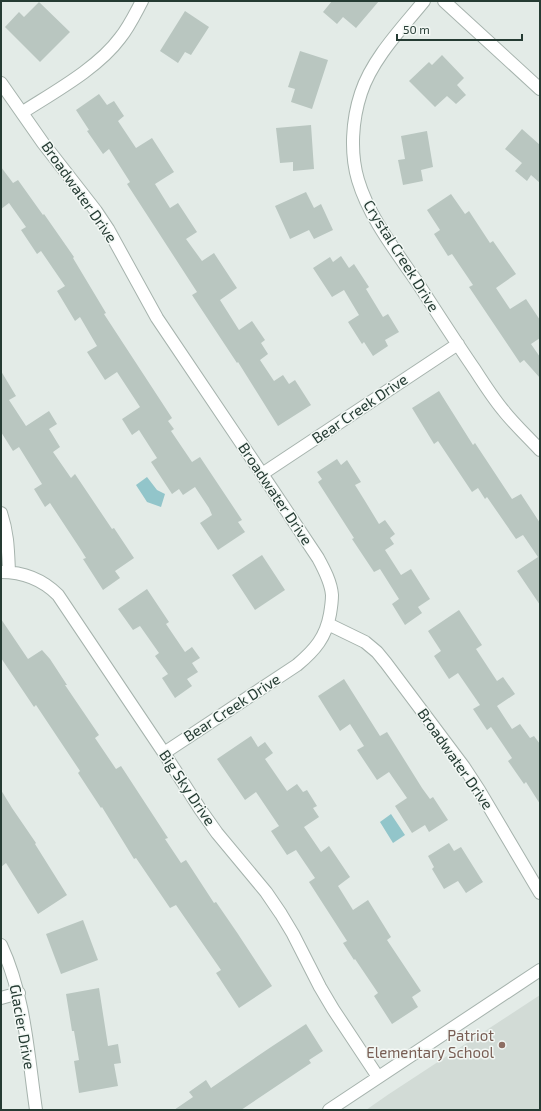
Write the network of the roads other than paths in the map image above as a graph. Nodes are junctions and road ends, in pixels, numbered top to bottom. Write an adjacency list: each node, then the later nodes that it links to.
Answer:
1 (142, 1): 6 (street)
2 (424, 1): 7 (street, Crystal Creek Drive)
3 (444, 1): 5 (street)
4 (1, 82): 6 (street, Broadwater Drive)
5 (540, 89)
6 (23, 112): 9 (street, Broadwater Drive)
7 (458, 344): 8 (street, Crystal Creek Drive); 9 (street, Bear Creek Drive)
8 (540, 450)
9 (262, 474): 12 (street, Broadwater Drive)
10 (1, 513): 11 (street, Big Sky Drive)
11 (5, 572): 13 (street, Big Sky Drive)
12 (328, 624): 13 (street, Bear Creek Drive); 14 (street, Broadwater Drive)
13 (164, 753): 19 (street, Big Sky Drive)
14 (540, 893)
15 (1, 945): 17 (street, Glacier Drive)
16 (540, 970): 19 (street)
17 (19, 993): 18 (street); 20 (street, Glacier Drive)
18 (1, 998)
19 (378, 1077): 21 (street)
20 (36, 1110)
21 (329, 1110)

